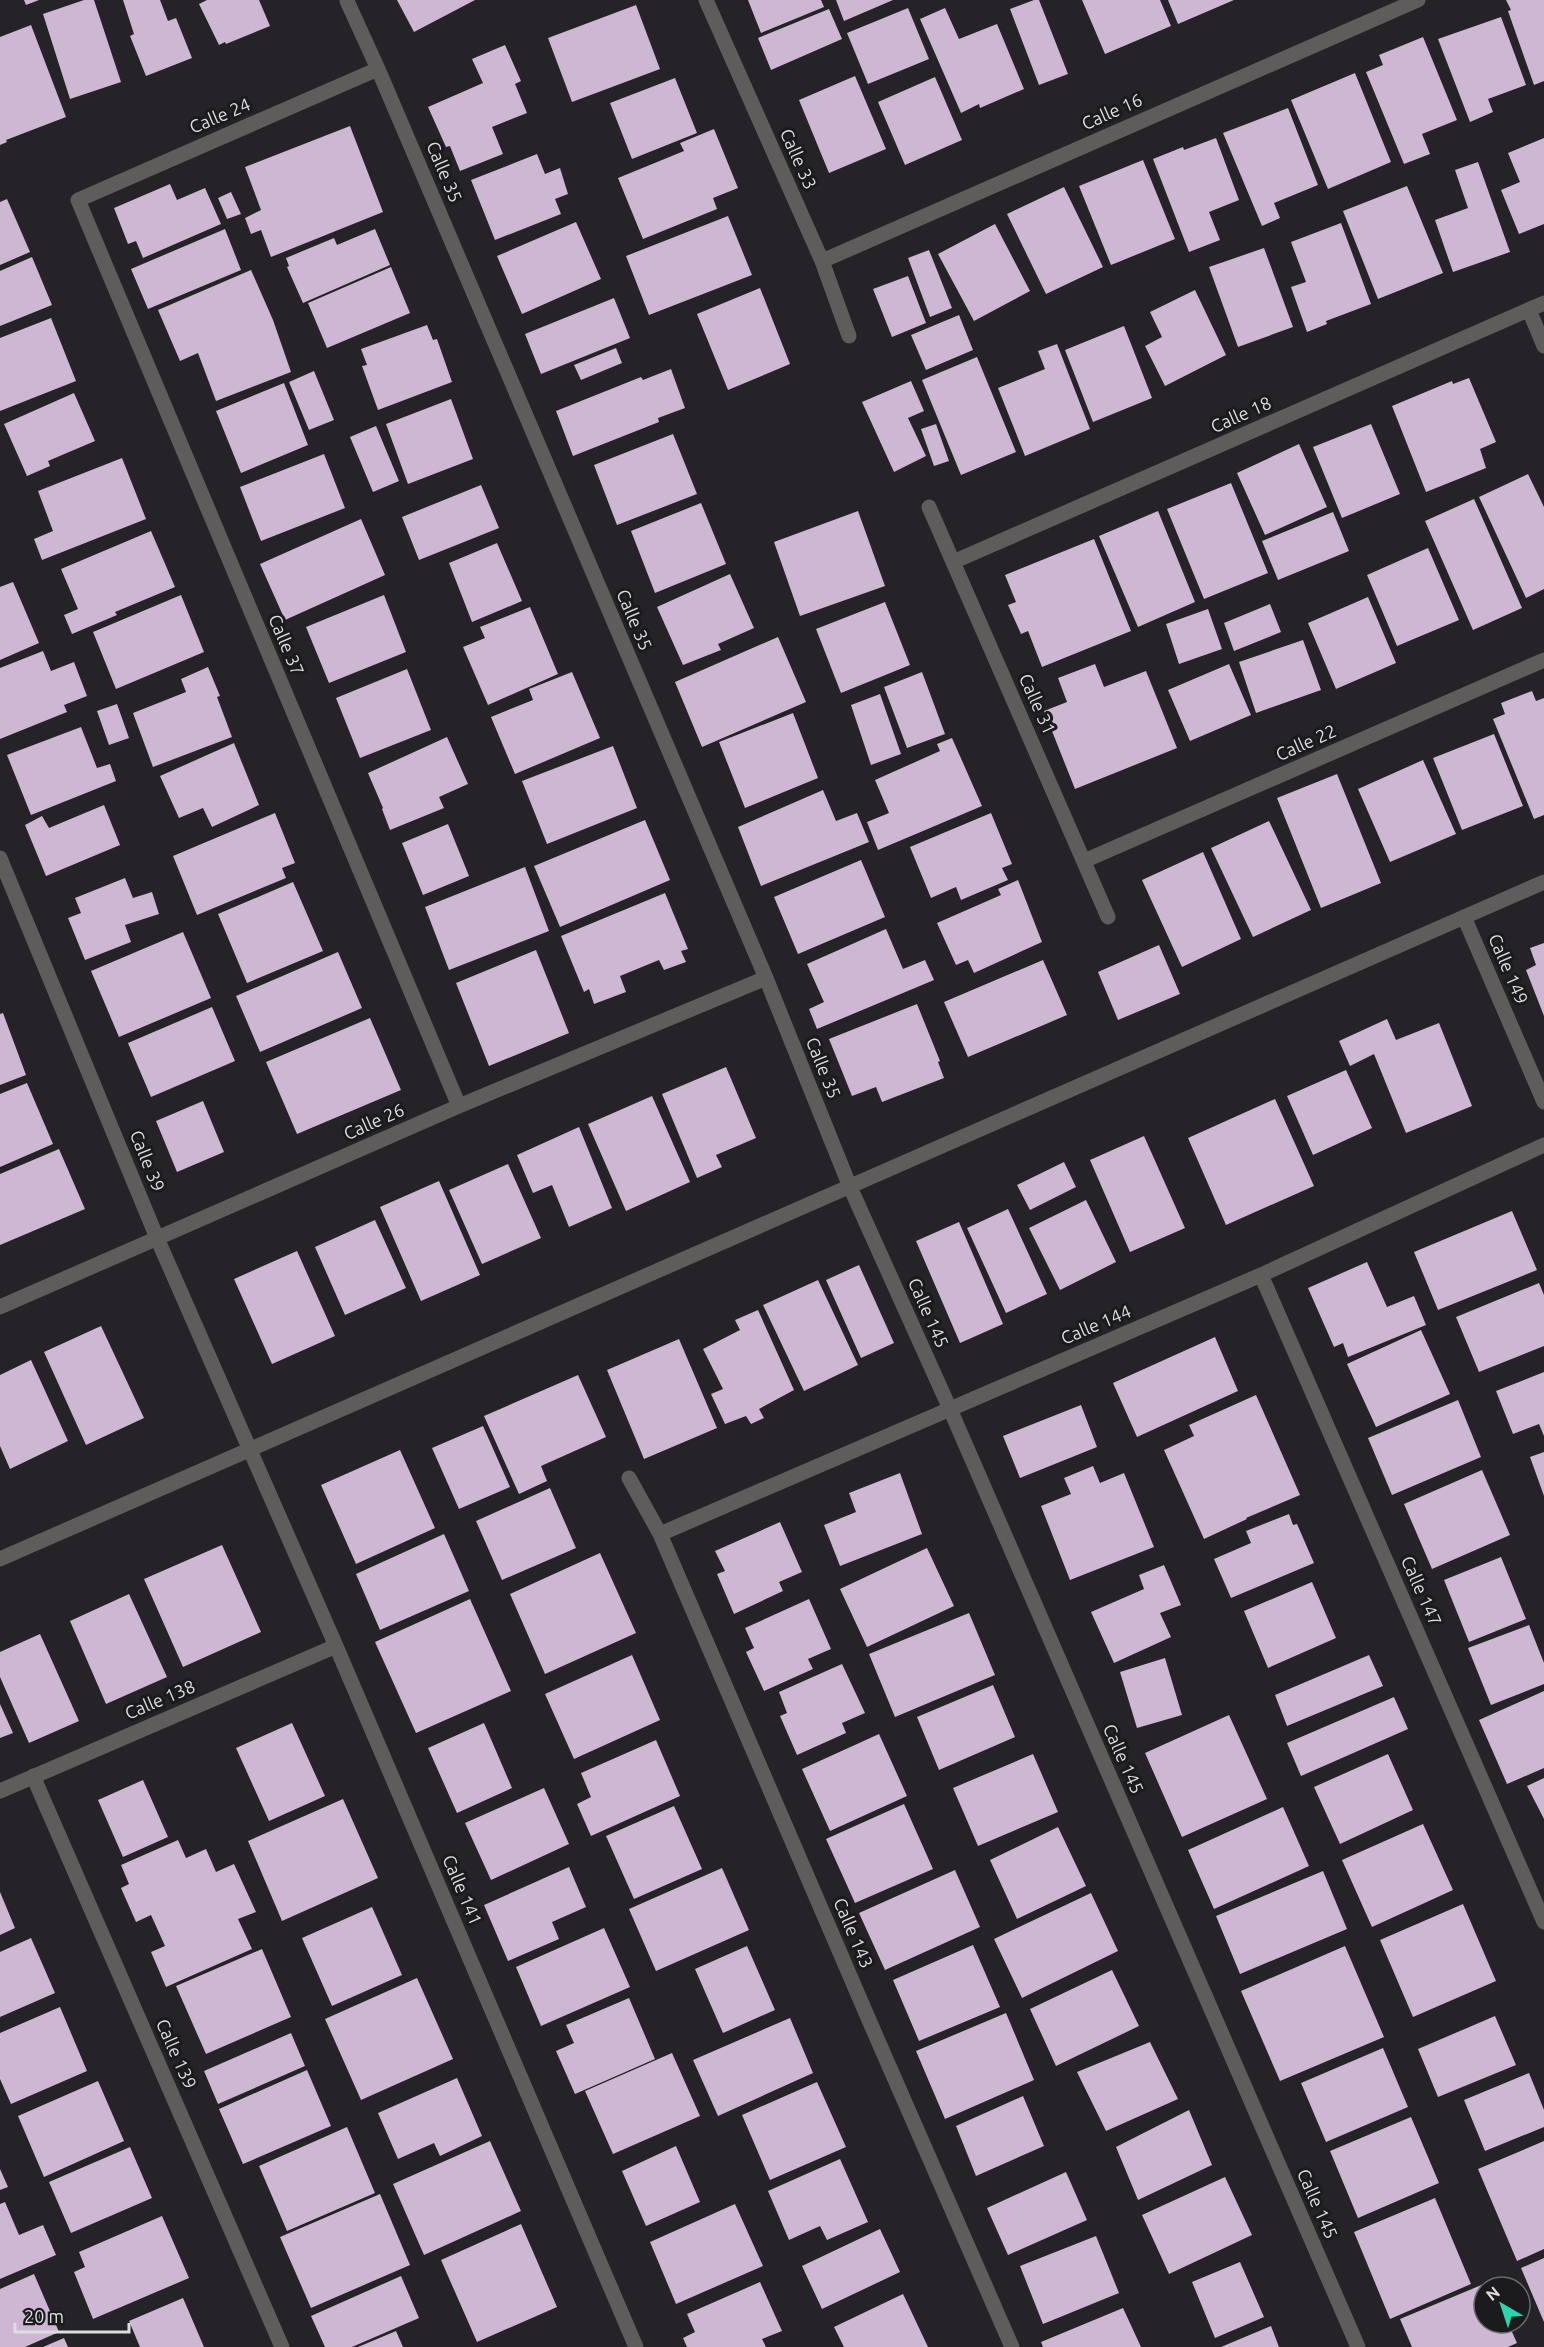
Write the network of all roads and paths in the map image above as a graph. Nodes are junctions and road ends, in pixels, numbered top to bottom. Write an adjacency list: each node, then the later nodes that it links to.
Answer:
1 (706, 0): 6 (street, Calle 33)
2 (1418, 0): 6 (street, Calle 16)
3 (347, 1): 4 (street, Calle 35)
4 (378, 69): 5 (street, Calle 24); 19 (street, Calle 35)
5 (78, 200): 21 (street, Calle 37)
6 (822, 261): 9 (street, Calle 33)
7 (1544, 303): 8 (street, Calle 18)
8 (1529, 310): 10 (street); 12 (street, Calle 18)
9 (849, 336)
10 (1544, 346)
11 (929, 507): 12 (street, Calle 31)
12 (953, 562): 15 (street, Calle 31)
13 (1544, 660): 15 (street, Calle 22)
14 (0, 858): 24 (street, Calle 39)
15 (1084, 861): 17 (street, Calle 31)
16 (1544, 882): 18 (street)
17 (1108, 917)
18 (1464, 917): 20 (street, Calle 149); 23 (street)
19 (766, 978): 21 (street, Calle 26); 23 (street, Calle 35)
20 (1544, 1102)
21 (459, 1106): 24 (street, Calle 26)
22 (1544, 1145): 25 (street, Calle 144)
23 (850, 1187): 27 (street, Calle 145); 28 (street)
24 (158, 1238): 26 (street, Calle 26); 28 (street, Calle 39)
25 (1261, 1275): 27 (street, Calle 144); 35 (street, Calle 147)
26 (0, 1307)
27 (950, 1409): 30 (street, Calle 144); 39 (street, Calle 145)
28 (251, 1450): 31 (street); 32 (street, Calle 141)
29 (629, 1478): 30 (street, Calle 143)
30 (660, 1534): 38 (street, Calle 143)
31 (0, 1559)
32 (336, 1646): 33 (street, Calle 138); 37 (street, Calle 141)
33 (33, 1776): 34 (street, Calle 138); 36 (street, Calle 139)
34 (0, 1791)
35 (1544, 1922)
36 (282, 2347)
37 (636, 2347)
38 (1012, 2347)
39 (1358, 2347)

